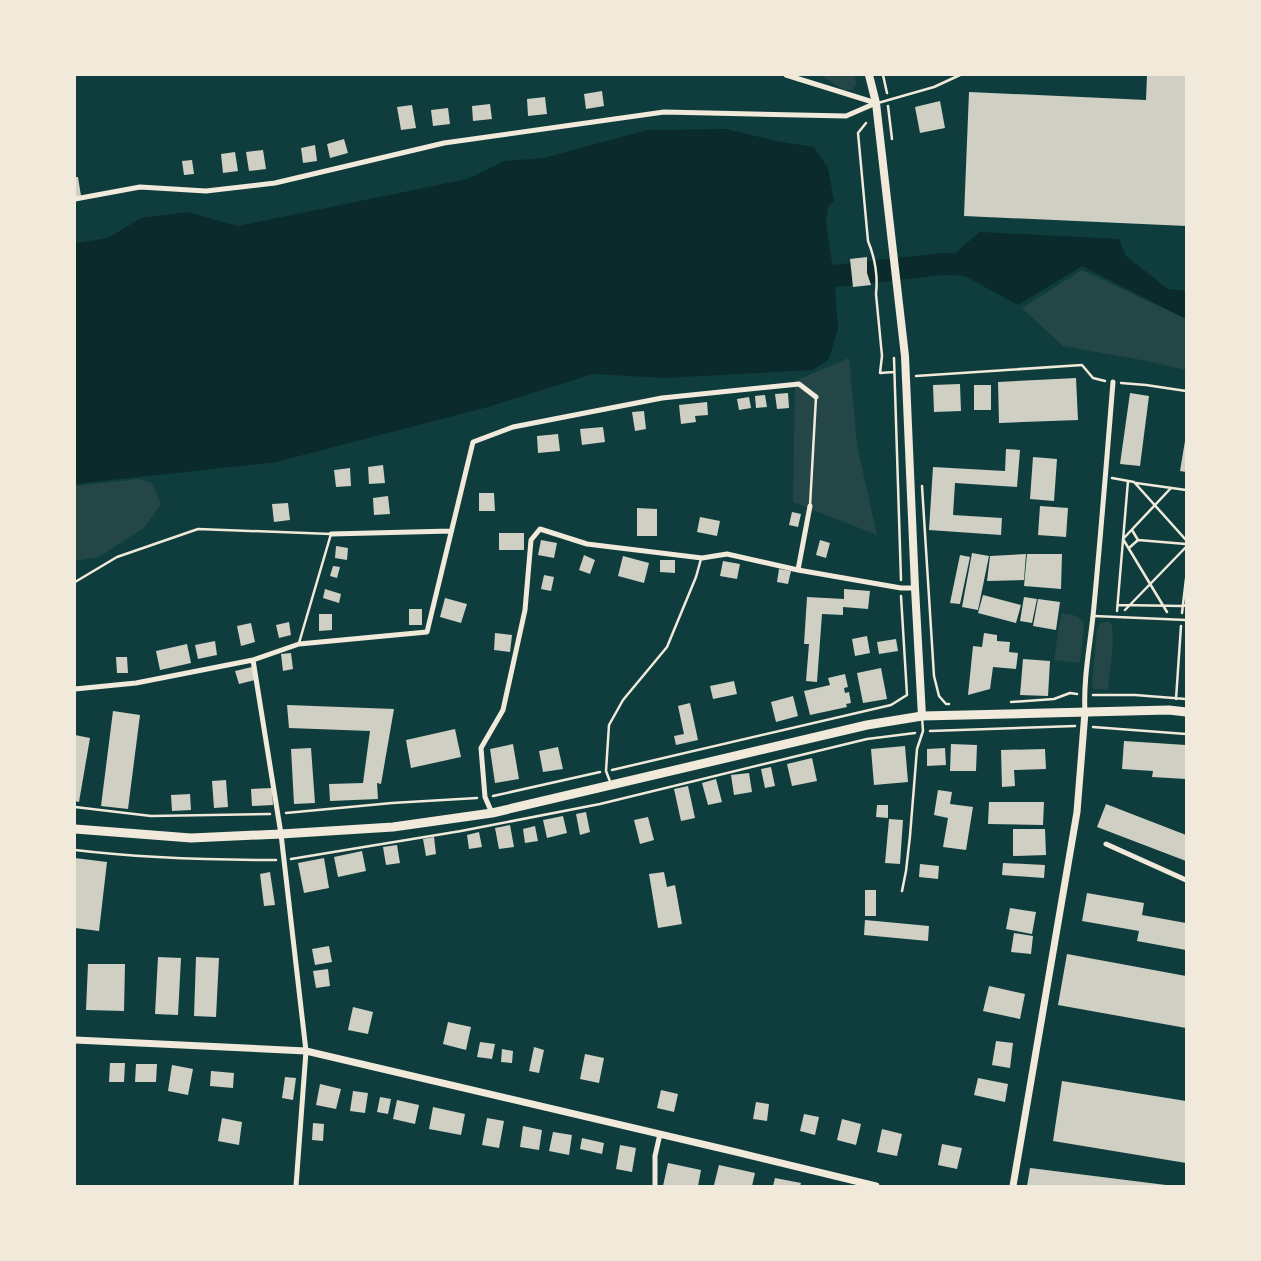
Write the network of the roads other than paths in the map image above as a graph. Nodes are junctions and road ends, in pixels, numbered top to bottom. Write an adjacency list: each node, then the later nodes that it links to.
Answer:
1 (786, 75): 4 (street)
2 (869, 75): 4 (main road)
3 (960, 75): 4 (lane)
4 (876, 103): 5 (street); 14 (main road)
5 (75, 199)
6 (1113, 382): 15 (street)
7 (816, 397): 8 (lane); 9 (street)
8 (810, 506): 12 (street)
9 (451, 531): 10 (street); 17 (street)
10 (331, 534): 13 (lane); 17 (lane)
11 (702, 558): 12 (street); 23 (lane); 24 (street)
12 (798, 570): 14 (street)
13 (75, 582)
14 (915, 588): 22 (main road)
15 (1094, 616): 16 (lane); 20 (street)
16 (1186, 620)
17 (299, 644): 18 (street)
18 (253, 660): 19 (street); 26 (street)
19 (75, 689)
20 (1086, 712): 21 (main road); 22 (main road); 36 (street)
21 (1186, 712)
22 (922, 716): 23 (main road); 29 (lane)
23 (611, 786): 24 (main road)
24 (492, 813): 26 (main road)
25 (75, 829): 26 (main road)
26 (281, 834): 31 (street)
27 (1106, 844): 28 (street)
28 (1186, 880)
29 (902, 891)
30 (75, 1040): 31 (street)
31 (306, 1052): 32 (street); 33 (street)
32 (660, 1134): 34 (street); 35 (street)
33 (296, 1186)
34 (655, 1186)
35 (876, 1186)
36 (1013, 1186)

